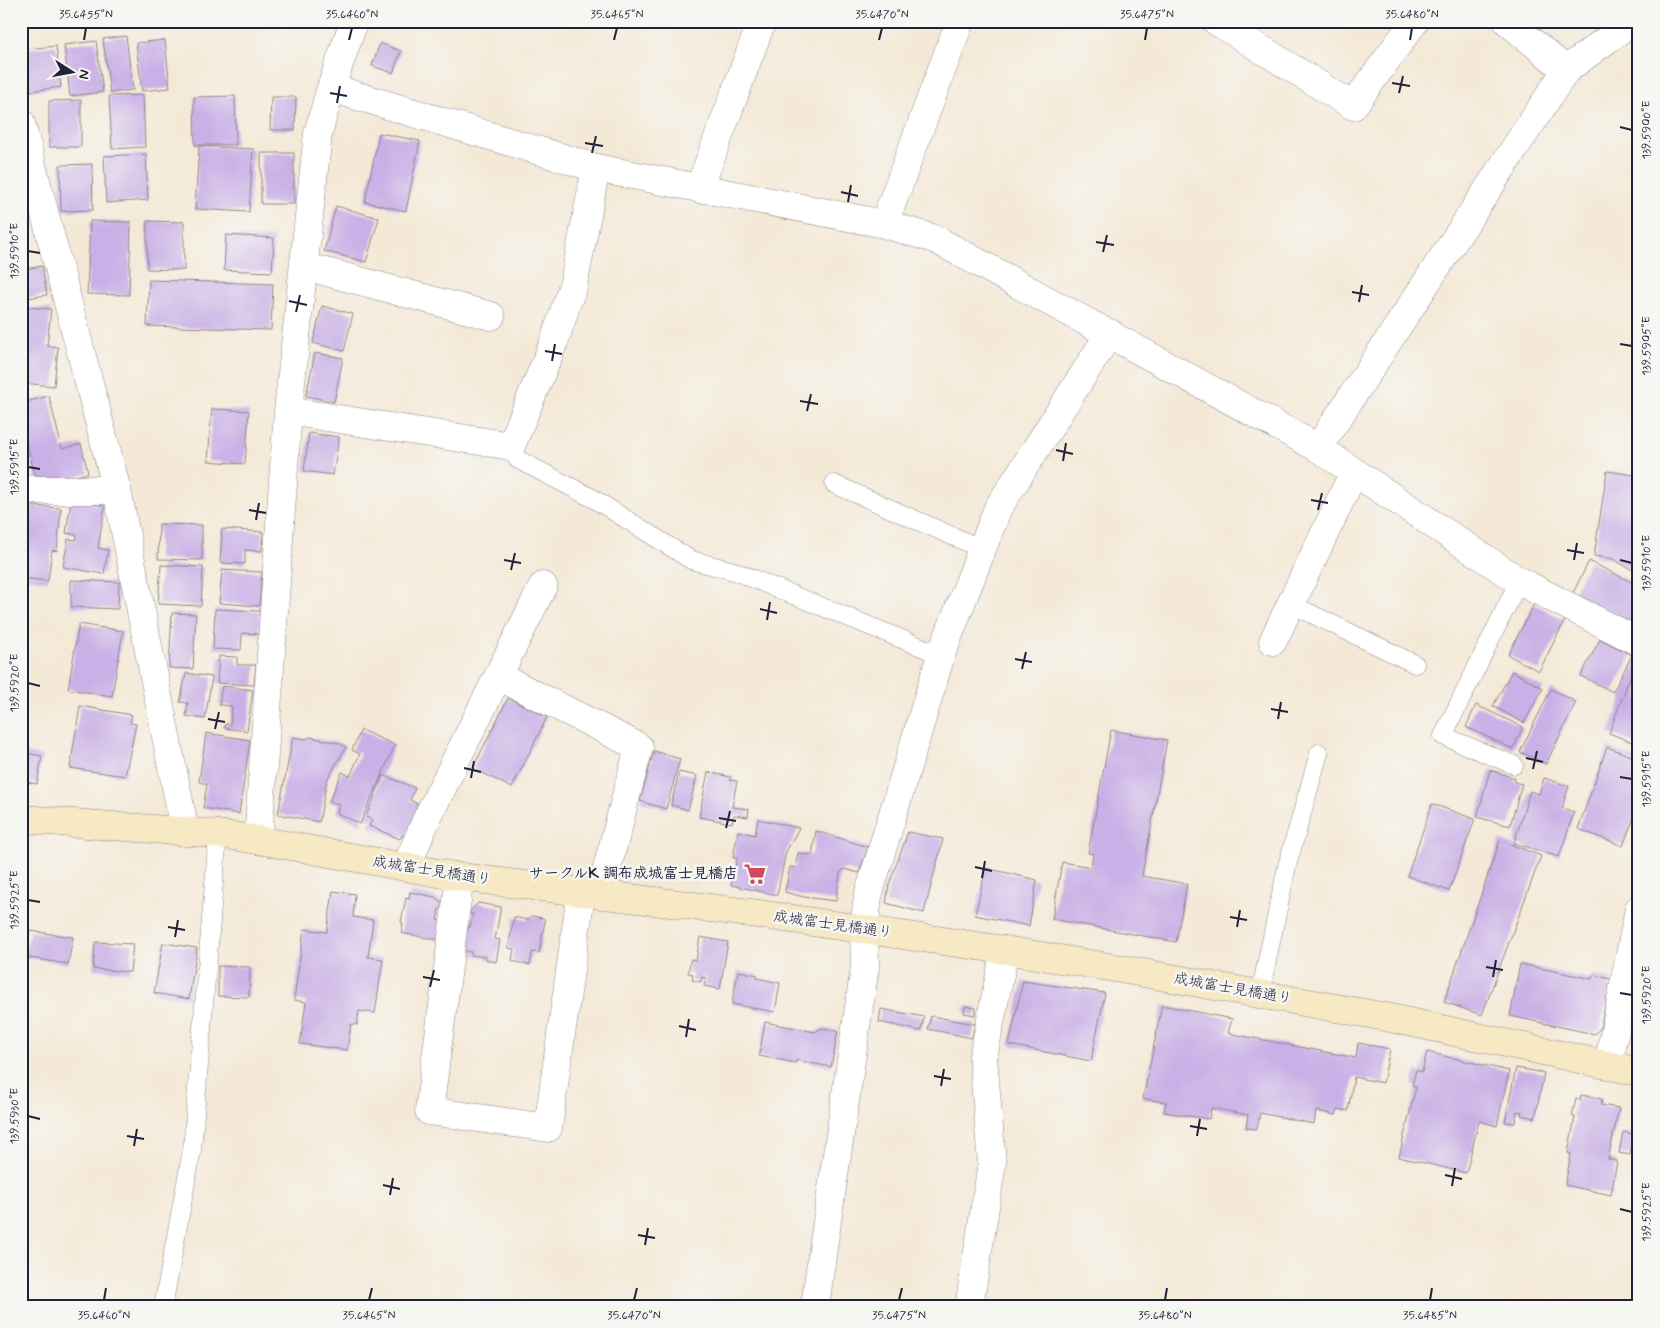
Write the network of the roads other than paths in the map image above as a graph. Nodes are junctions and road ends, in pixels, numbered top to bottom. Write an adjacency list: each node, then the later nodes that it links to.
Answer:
1 (354, 21): 9 (street)
2 (762, 21): 12 (street)
3 (960, 21): 13 (street)
4 (1216, 21): 5 (street)
5 (1415, 21)
6 (1507, 21): 8 (street)
7 (1632, 21): 8 (street)
8 (1566, 70): 19 (street)
9 (331, 88): 11 (street); 14 (street)
10 (21, 122): 23 (street)
11 (596, 168): 12 (street); 18 (street)
12 (699, 189): 13 (street)
13 (884, 224): 16 (street)
14 (304, 266): 15 (street); 17 (street)
15 (491, 316)
16 (1110, 333): 19 (street); 24 (street)
17 (288, 411): 18 (street); 38 (street)
18 (511, 446): 30 (lane)
19 (1318, 448): 20 (street)
20 (1354, 472): 25 (street); 27 (street)
21 (834, 484): 24 (lane)
22 (21, 490): 23 (street)
23 (117, 490): 36 (street)
24 (982, 549): 30 (street)
25 (1519, 581): 29 (street); 34 (lane)
26 (543, 586): 32 (street)
27 (1290, 604): 28 (street); 31 (lane)
28 (1273, 641)
29 (1639, 642)
30 (941, 655): 43 (street)
31 (1414, 664)
32 (498, 676): 39 (street); 41 (street)
33 (1319, 753): 45 (lane)
34 (1514, 765)
35 (21, 819): 36 (street, 成城富士見橋通り)
36 (184, 832): 37 (street, 成城富士見橋通り)
37 (218, 834): 38 (street, 成城富士見橋通り); 48 (lane)
38 (258, 840): 39 (street, 成城富士見橋通り)
39 (406, 867): 40 (street, 成城富士見橋通り)
40 (460, 876): 41 (street, 成城富士見橋通り); 41 (street)
41 (590, 894): 43 (street, 成城富士見橋通り)
42 (1639, 909): 46 (street)
43 (864, 930): 44 (street, 成城富士見橋通り); 49 (street)
44 (1005, 950): 45 (street, 成城富士見橋通り); 50 (street)
45 (1260, 994): 46 (street, 成城富士見橋通り)
46 (1608, 1065): 47 (street, 成城富士見橋通り)
47 (1639, 1072)
48 (162, 1307)
49 (815, 1307)
50 (968, 1307)

